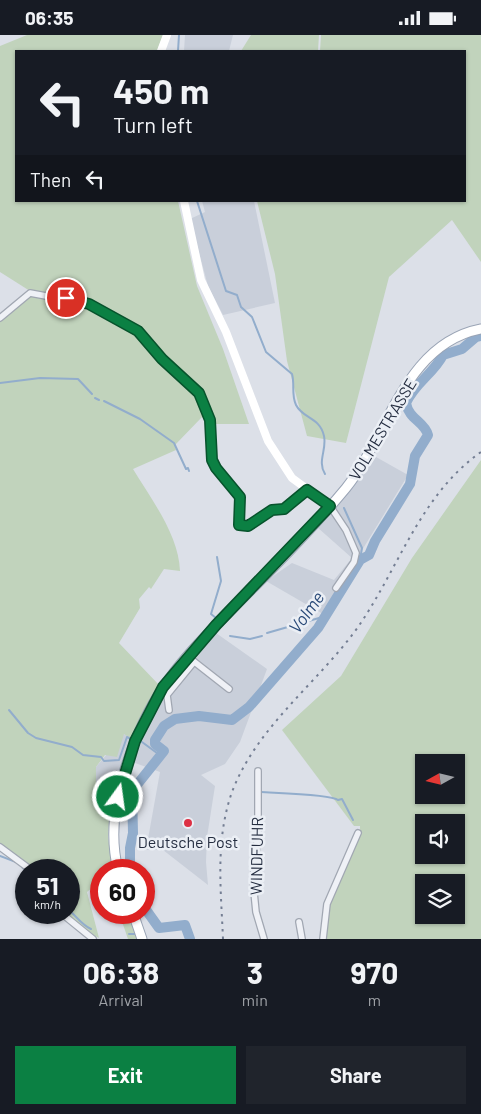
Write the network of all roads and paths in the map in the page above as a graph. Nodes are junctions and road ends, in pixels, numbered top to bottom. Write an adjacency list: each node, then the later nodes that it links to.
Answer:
1 (167, 35): 2 (main road)
2 (161, 50)
3 (184, 202): 6 (main road)
4 (0, 317): 6 (street)
5 (479, 329): 7 (main road, VOLMESTRASSE)
6 (307, 490): 7 (main road)
7 (330, 506): 8 (street); 9 (main road, VOLMESTRASSE)
8 (336, 588)
9 (191, 659): 10 (street); 11 (street); 16 (main road, VOLMESTRASSE)
10 (229, 689)
11 (169, 710)
12 (258, 771): 22 (street, WINDFUHR)
13 (358, 833): 24 (street)
14 (0, 847): 15 (street)
15 (16, 859)
16 (116, 859)
17 (299, 922): 23 (street)
18 (75, 924): 20 (street)
19 (137, 924): 21 (main road)
20 (93, 939)
21 (142, 939)
22 (264, 939)
23 (302, 939)
24 (323, 939)

